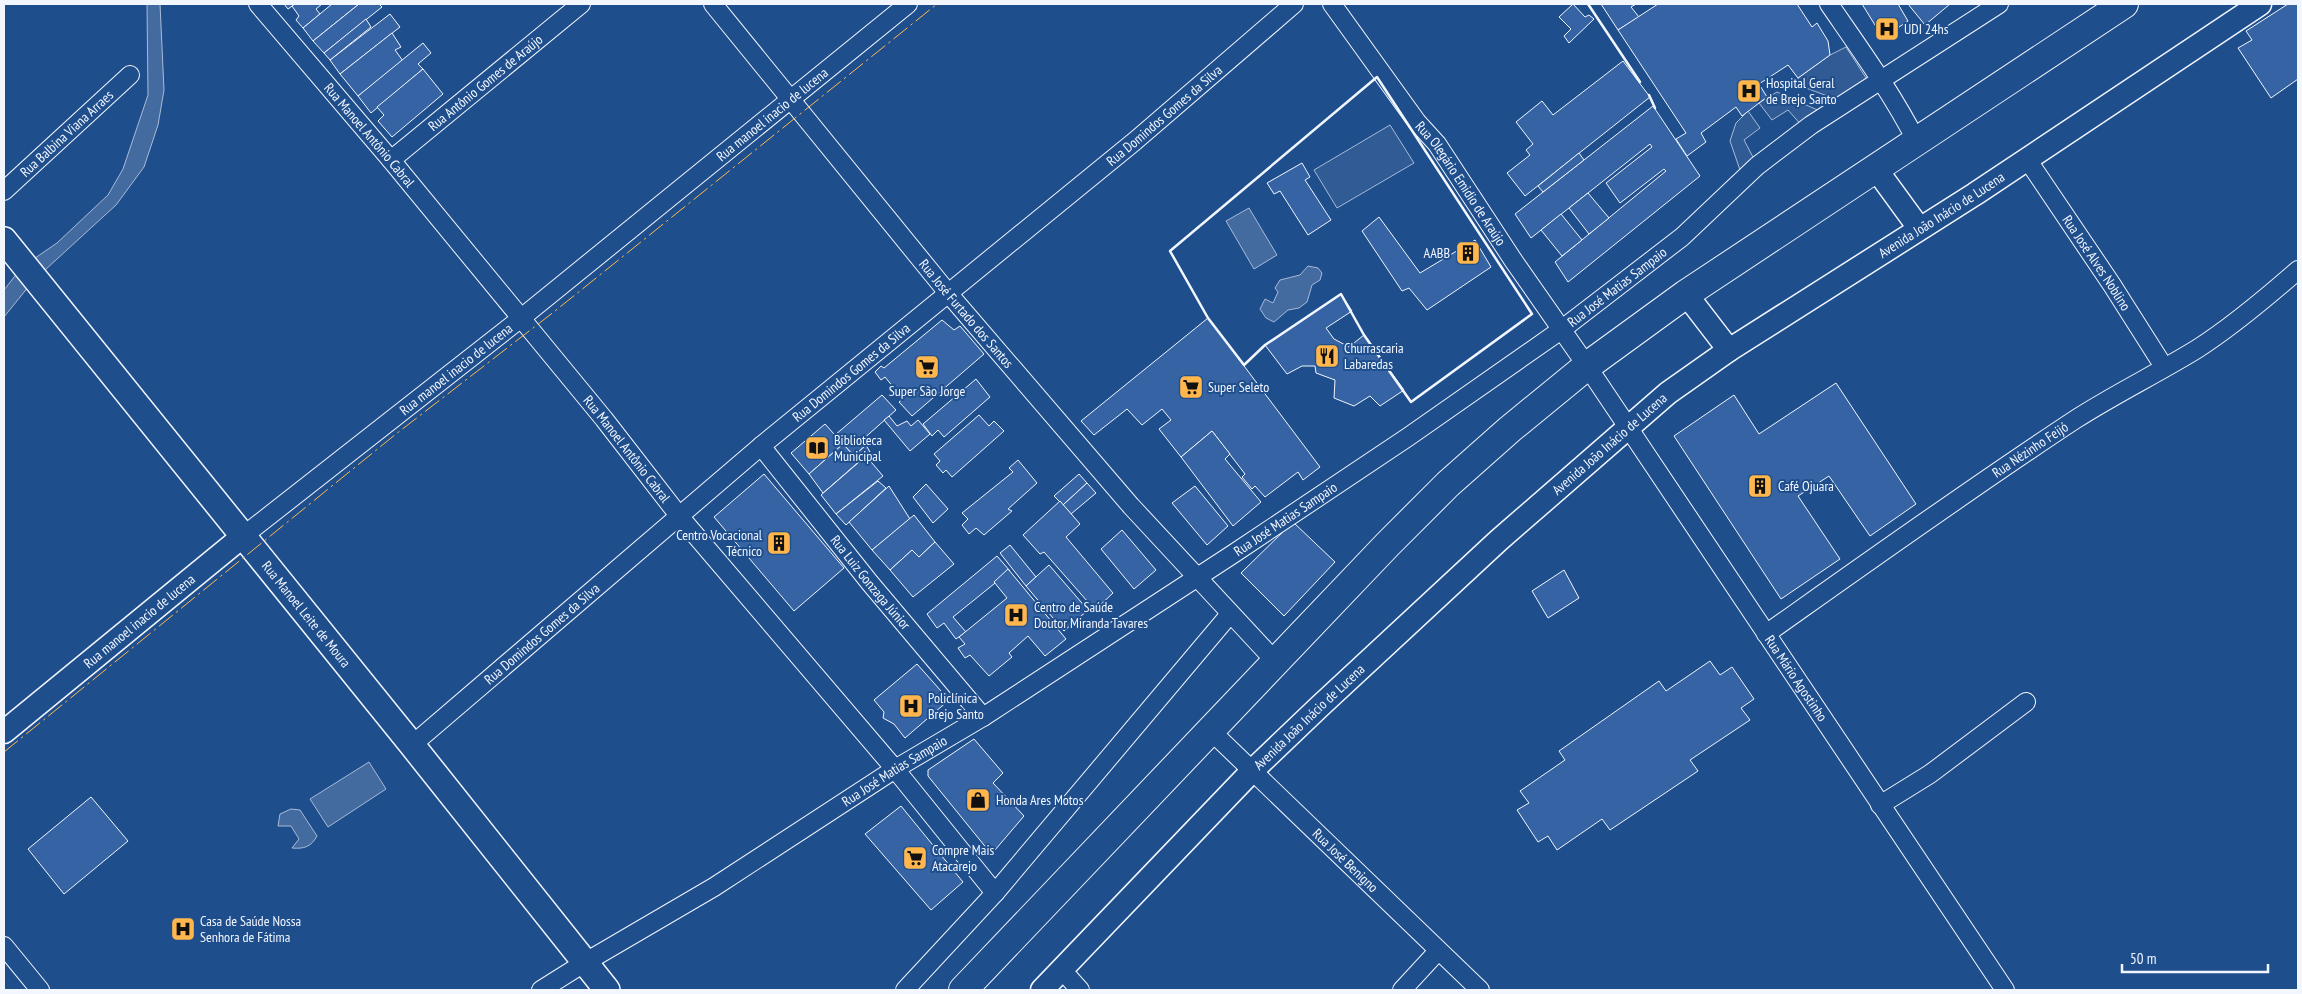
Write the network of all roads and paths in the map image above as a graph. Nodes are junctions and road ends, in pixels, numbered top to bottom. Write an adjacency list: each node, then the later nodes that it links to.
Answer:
1 (258, 4): 16 (street, Rua Manoel Antônio Cabral)
2 (580, 4): 16 (street, Rua Antônio Gomes de Araújo)
3 (713, 4): 13 (street, Rua José Furtado dos Santos)
4 (908, 4): 13 (street, Rua manoel inacio de lucena)
5 (1294, 4): 22 (street, Rua Domindos Gomes da Silva)
6 (1332, 4): 25 (street, Rua Olegário Emidio de Araújo)
7 (1829, 4): 12 (street)
8 (1999, 4): 12 (street, Rua José Matias Sampaio)
9 (2124, 4): 14 (highway)
10 (2260, 4): 15 (street, Avenida João Inácio de Lucena)
11 (130, 75): 18 (street, Rua Balbina Viana Arraes)
12 (1880, 79): 14 (street); 25 (street, Rua José Matias Sampaio)
13 (792, 100): 22 (street, Rua José Furtado dos Santos); 24 (street, Rua manoel inacio de lucena)
14 (1917, 142): 17 (highway)
15 (2027, 159): 19 (street, Avenida João Inácio de Lucena); 28 (street, Rua José Alves Noblino)
16 (391, 160): 24 (street, Rua Manoel Antônio Cabral)
17 (1876, 169): 19 (street); 23 (highway)
18 (4, 191)
19 (1919, 228): 26 (street, Avenida João Inácio de Lucena)
20 (11, 249): 32 (main road, Rua Manoel Leite de Moura)
21 (2298, 270): 28 (street, Rua Nézinho Feijó)
22 (948, 293): 30 (street, Rua Domindos Gomes da Silva); 33 (street, Rua José Furtado dos Santos)
23 (1686, 294): 26 (street); 27 (highway)
24 (520, 319): 31 (street, Rua Manoel Antônio Cabral); 32 (street, Rua manoel inacio de lucena)
25 (1561, 330): 27 (street, Rua Olegário Emidio de Araújo); 33 (street, Rua José Matias Sampaio)
26 (1728, 350): 29 (street, Avenida João Inácio de Lucena)
27 (1587, 366): 29 (street, Rua Mário Agostinho); 36 (highway)
28 (2164, 367): 35 (street, Rua Nézinho Feijó)
29 (1627, 426): 35 (street, Rua Mário Agostinho); 43 (street, Avenida João Inácio de Lucena)
30 (761, 446): 31 (street, Rua Domindos Gomes da Silva); 38 (street, Rua Luiz Gonzaga Júnior)
31 (680, 516): 41 (street, Rua Domindos Gomes da Silva); 42 (street, Rua Manoel Antônio Cabral)
32 (242, 537): 40 (street, Rua manoel inacio de lucena); 41 (main road, Rua Manoel Leite de Moura)
33 (1197, 578): 34 (street, Rua José Furtado dos Santos); 38 (street, Rua José Matias Sampaio)
34 (1230, 614): 36 (street, Rua José Furtado dos Santos); 45 (street)
35 (1766, 634): 44 (street, Rua Mário Agostinho)
36 (1274, 662): 39 (highway)
37 (2026, 702): 44 (street)
38 (983, 717): 42 (street, Rua José Matias Sampaio)
39 (1210, 730): 43 (street, Rua José Benigno); 55 (highway)
40 (4, 732)
41 (412, 744): 48 (main road, Rua Manoel Leite de Moura)
42 (895, 768): 45 (street, Rua Manoel Antônio Cabral); 48 (street, Rua José Matias Sampaio)
43 (1252, 771): 47 (street, Rua José Benigno); 49 (street, Avenida João Inácio de Lucena)
44 (1880, 805): 50 (street, Rua Mário Agostinho)
45 (995, 893): 54 (street)
46 (4, 946): 51 (street)
47 (1438, 951): 58 (street); 59 (street, Rua José Benigno)
48 (584, 962): 52 (street, Rua José Matias Sampaio); 53 (main road, Rua Manoel Leite de Moura)
49 (1062, 970): 56 (street, Avenida João Inácio de Lucena); 57 (street)
50 (1999, 988)
51 (40, 990)
52 (541, 990)
53 (607, 990)
54 (905, 990)
55 (964, 990)
56 (1042, 990)
57 (1080, 990)
58 (1402, 990)
59 (1480, 990)

